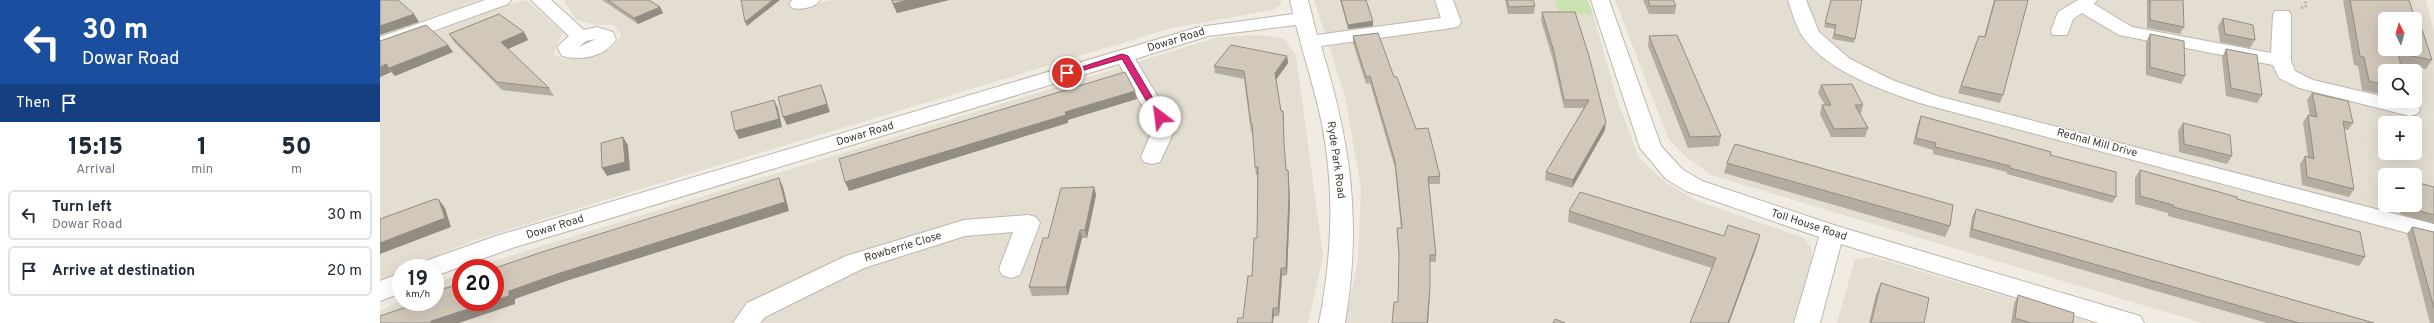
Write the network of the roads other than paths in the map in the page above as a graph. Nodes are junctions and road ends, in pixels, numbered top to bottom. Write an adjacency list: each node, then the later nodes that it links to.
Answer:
1 (502, 0): 12 (street)
2 (540, 0): 10 (street)
3 (1444, 0): 11 (street)
4 (1600, 0): 18 (street, Toll House Road)
5 (1797, 0): 17 (street, Rednal Mill Drive)
6 (2085, 3): 9 (street); 14 (street)
7 (1301, 9): 11 (street, Ryde Park Road); 13 (street, Dowar Road)
8 (2282, 15): 14 (street)
9 (2060, 31)
10 (580, 36)
11 (1309, 42): 24 (street, Ryde Park Road)
12 (380, 44)
13 (1124, 56): 16 (street); 19 (street, Dowar Road)
14 (2281, 61): 15 (street)
15 (2410, 110)
16 (1152, 157)
17 (2434, 232)
18 (1832, 233): 25 (street); 26 (street, Toll House Road)
19 (444, 264)
20 (1011, 269): 23 (street, Rowberrie Close)
21 (392, 286): 22 (street)
22 (380, 292)
23 (746, 323)
24 (1332, 323)
25 (1807, 323)
26 (2131, 323)

